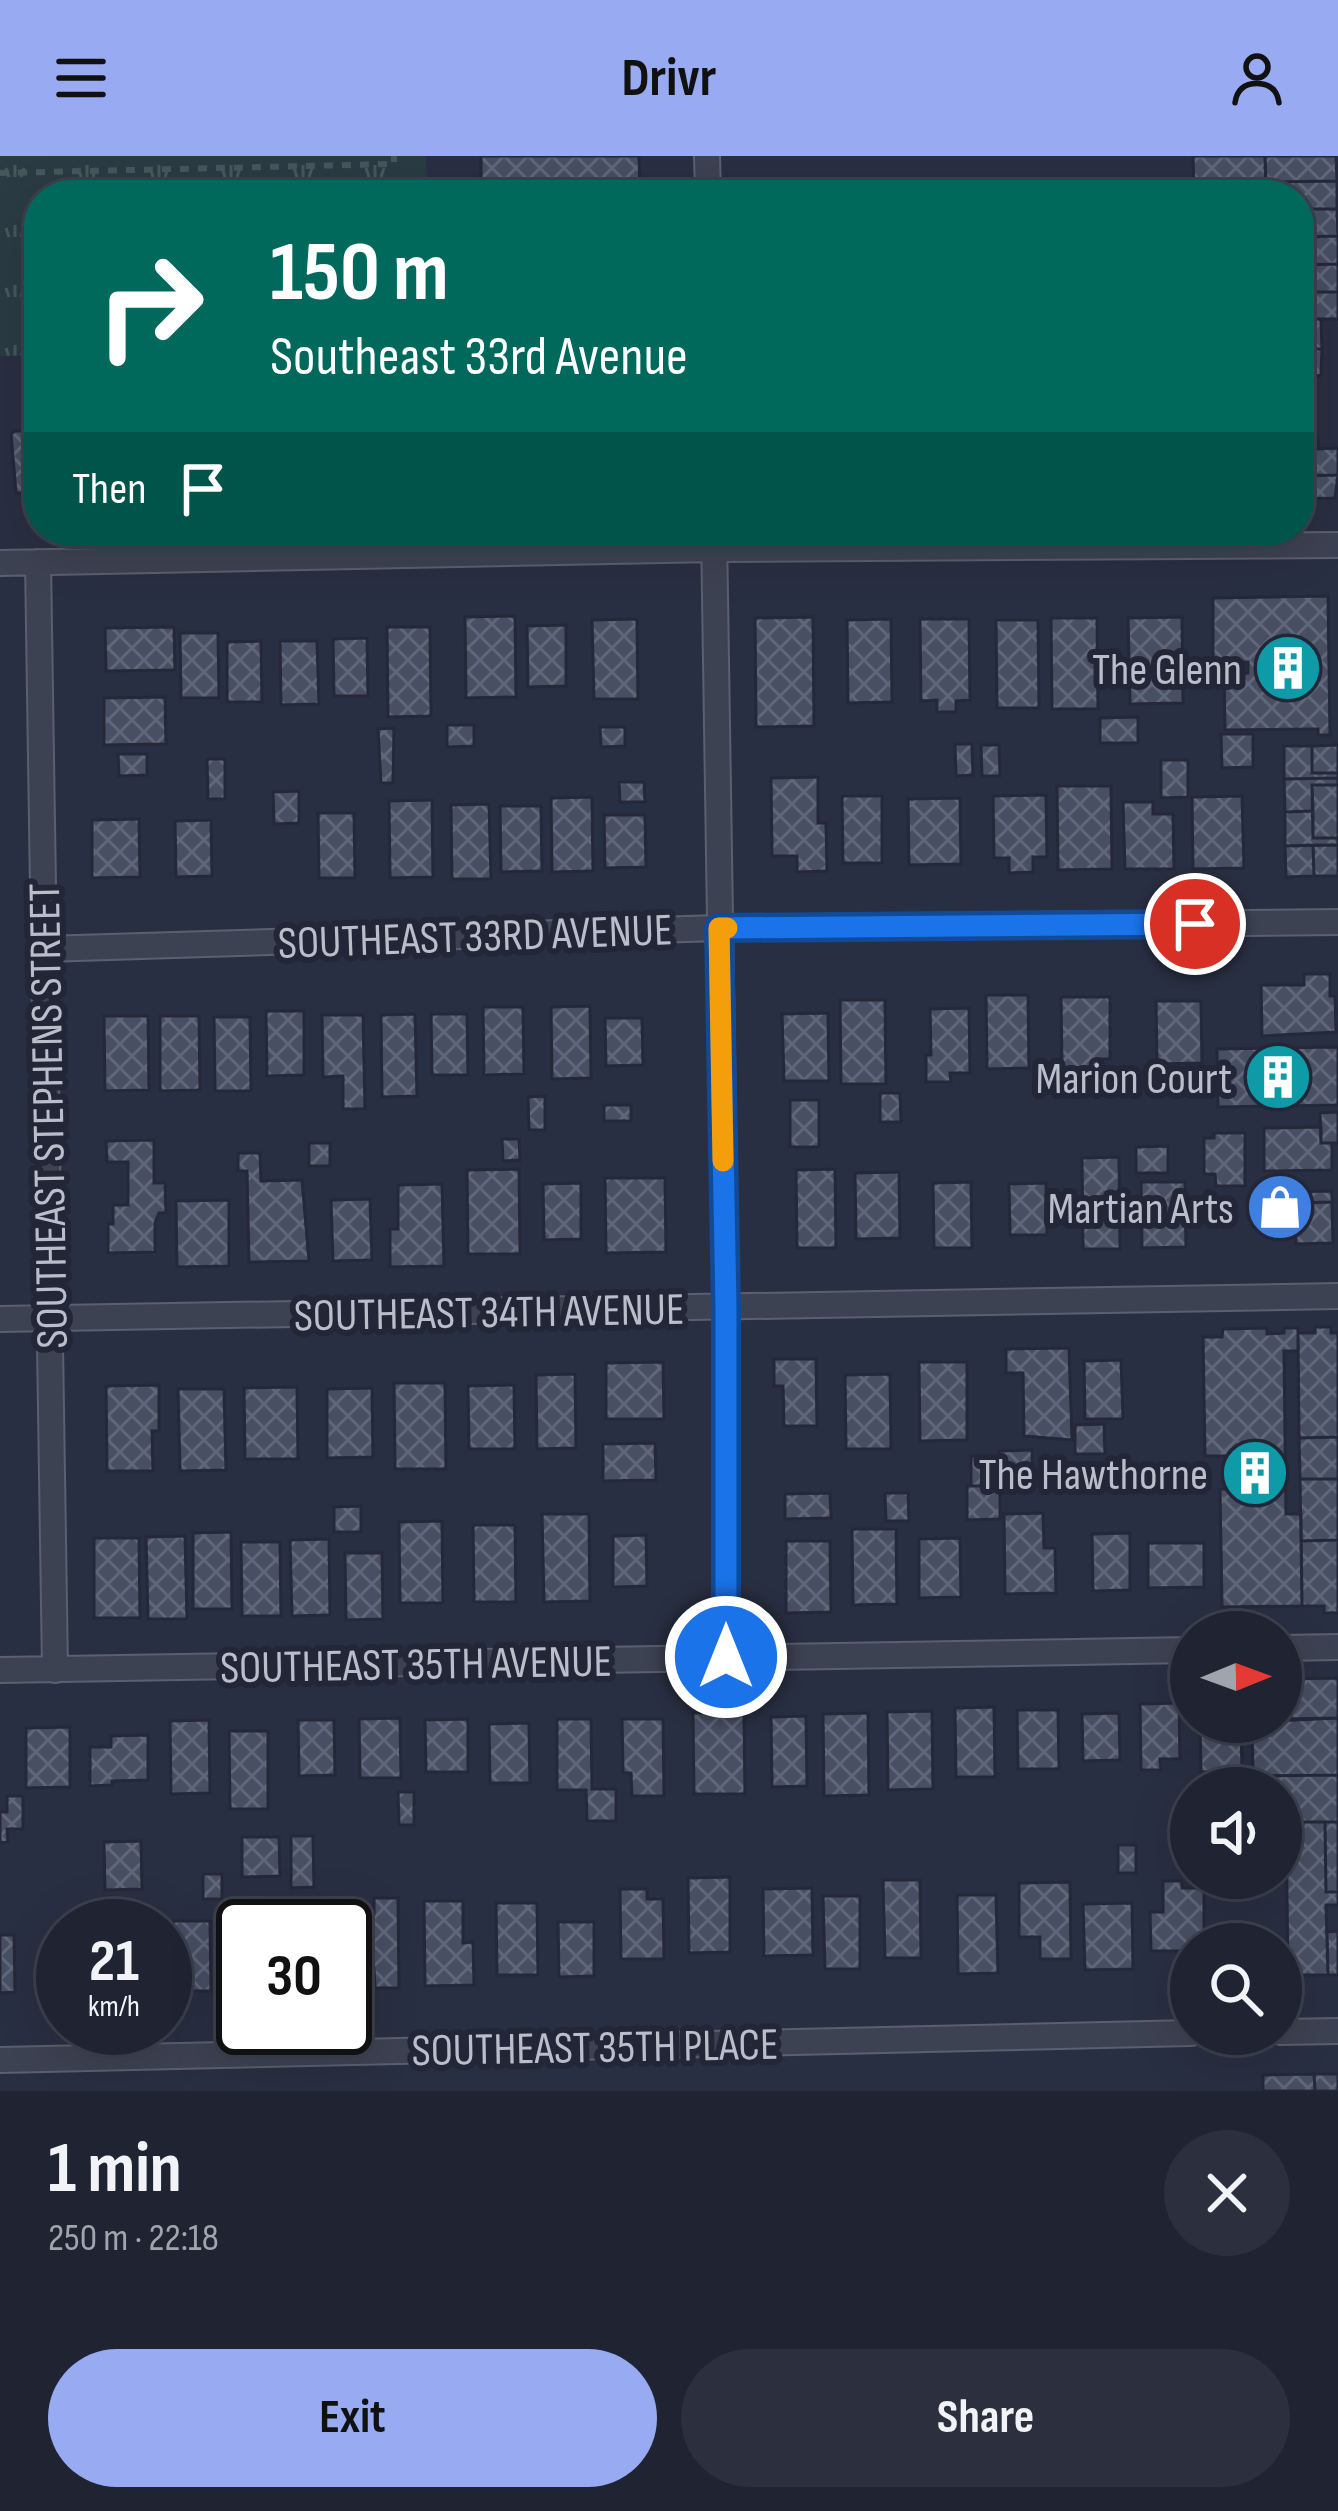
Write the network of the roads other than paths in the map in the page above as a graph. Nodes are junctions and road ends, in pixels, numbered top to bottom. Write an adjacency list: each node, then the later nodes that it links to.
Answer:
1 (530, 546): 3 (street)
2 (714, 546): 6 (street)
3 (38, 562): 4 (street); 7 (street, SOUTHEAST STEPHENS STREET)
4 (0, 563)
5 (1338, 922): 6 (street, SOUTHEAST 33RD AVENUE)
6 (719, 928): 7 (street, SOUTHEAST 33RD AVENUE); 9 (street)
7 (44, 949): 10 (street, SOUTHEAST STEPHENS STREET)
8 (1338, 1296): 9 (street, SOUTHEAST 34TH AVENUE)
9 (726, 1308): 10 (street, SOUTHEAST 34TH AVENUE); 15 (street)
10 (50, 1317): 11 (street, SOUTHEAST 34TH AVENUE); 17 (street, SOUTHEAST STEPHENS STREET)
11 (0, 1318)
12 (1338, 1647): 13 (street)
13 (1302, 1648)
14 (1170, 1650): 15 (street, SOUTHEAST 35TH AVENUE)
15 (726, 1657): 17 (street, SOUTHEAST 35TH AVENUE)
16 (0, 1670): 17 (street, SOUTHEAST 35TH AVENUE)
17 (55, 1670)
18 (1338, 2031): 19 (street)
19 (1302, 2032)
20 (1170, 2033): 21 (street, SOUTHEAST 35TH PLACE)
21 (0, 2060)

